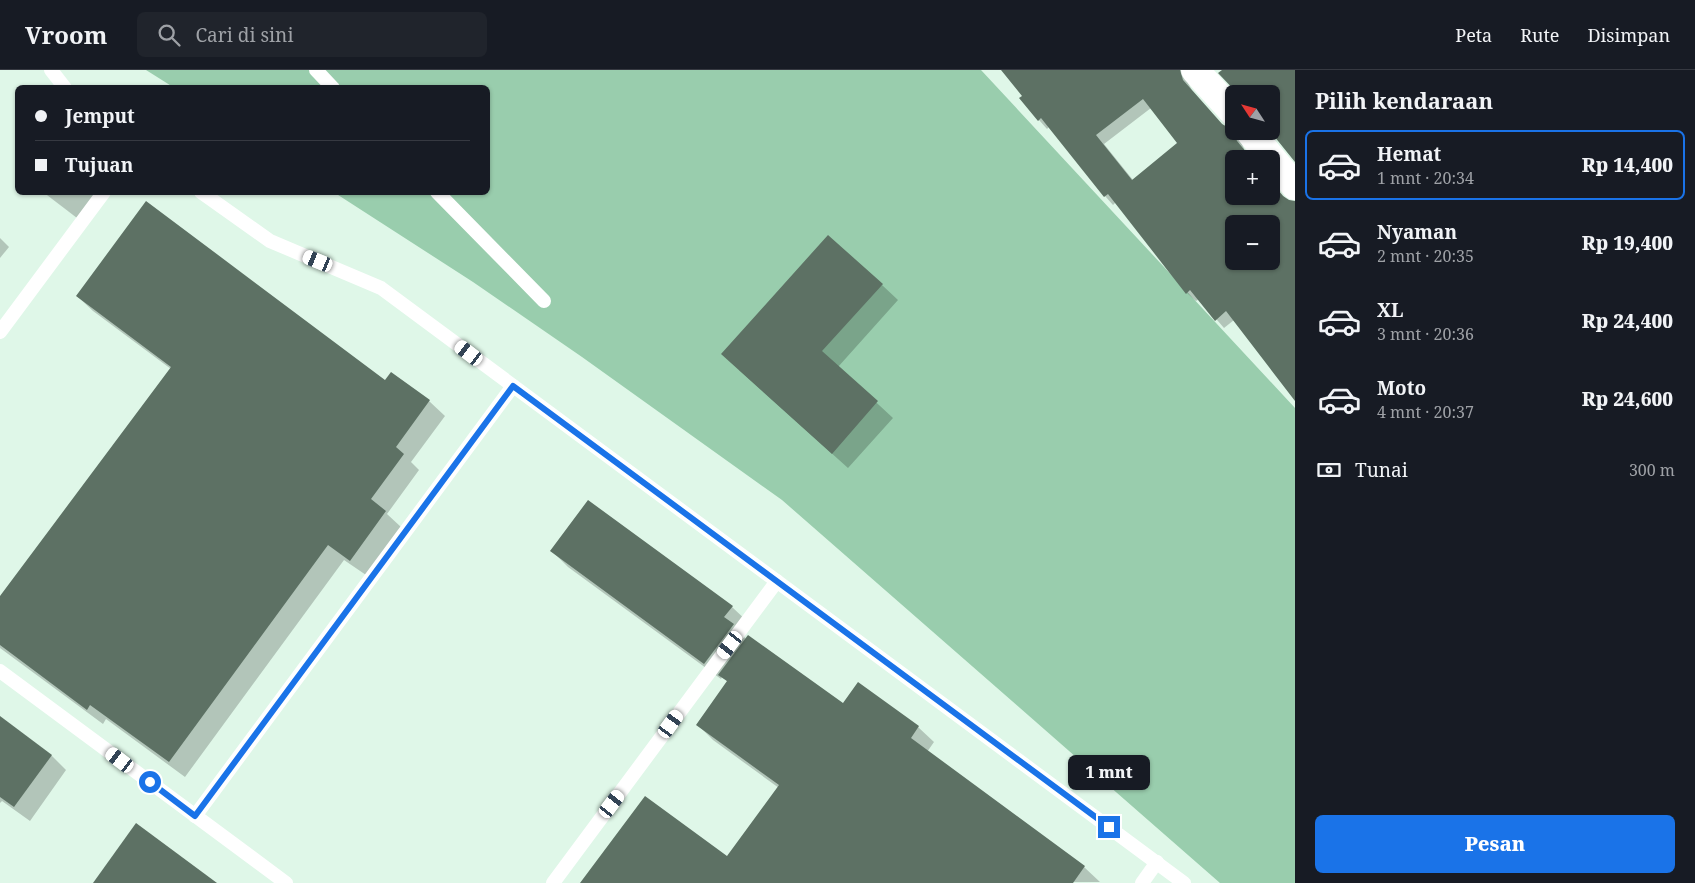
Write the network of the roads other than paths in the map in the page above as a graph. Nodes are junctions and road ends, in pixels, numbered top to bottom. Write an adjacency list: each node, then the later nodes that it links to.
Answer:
1 (51, 70): 4 (lane)
2 (316, 70): 5 (lane)
3 (1195, 70): 6 (street)
4 (63, 85)
5 (330, 85)
6 (1225, 104)
7 (1258, 140): 8 (street)
8 (1291, 173)
9 (102, 195): 13 (lane)
10 (204, 195): 15 (lane)
11 (439, 195): 12 (lane)
12 (544, 301)
13 (4, 317): 14 (lane)
14 (0, 332)
15 (513, 386): 16 (lane); 18 (lane)
16 (777, 581): 19 (lane); 21 (lane)
17 (0, 671): 18 (lane)
18 (195, 816): 20 (lane)
19 (1157, 862): 22 (lane); 23 (lane)
20 (286, 883)
21 (553, 883)
22 (1142, 883)
23 (1184, 883)

